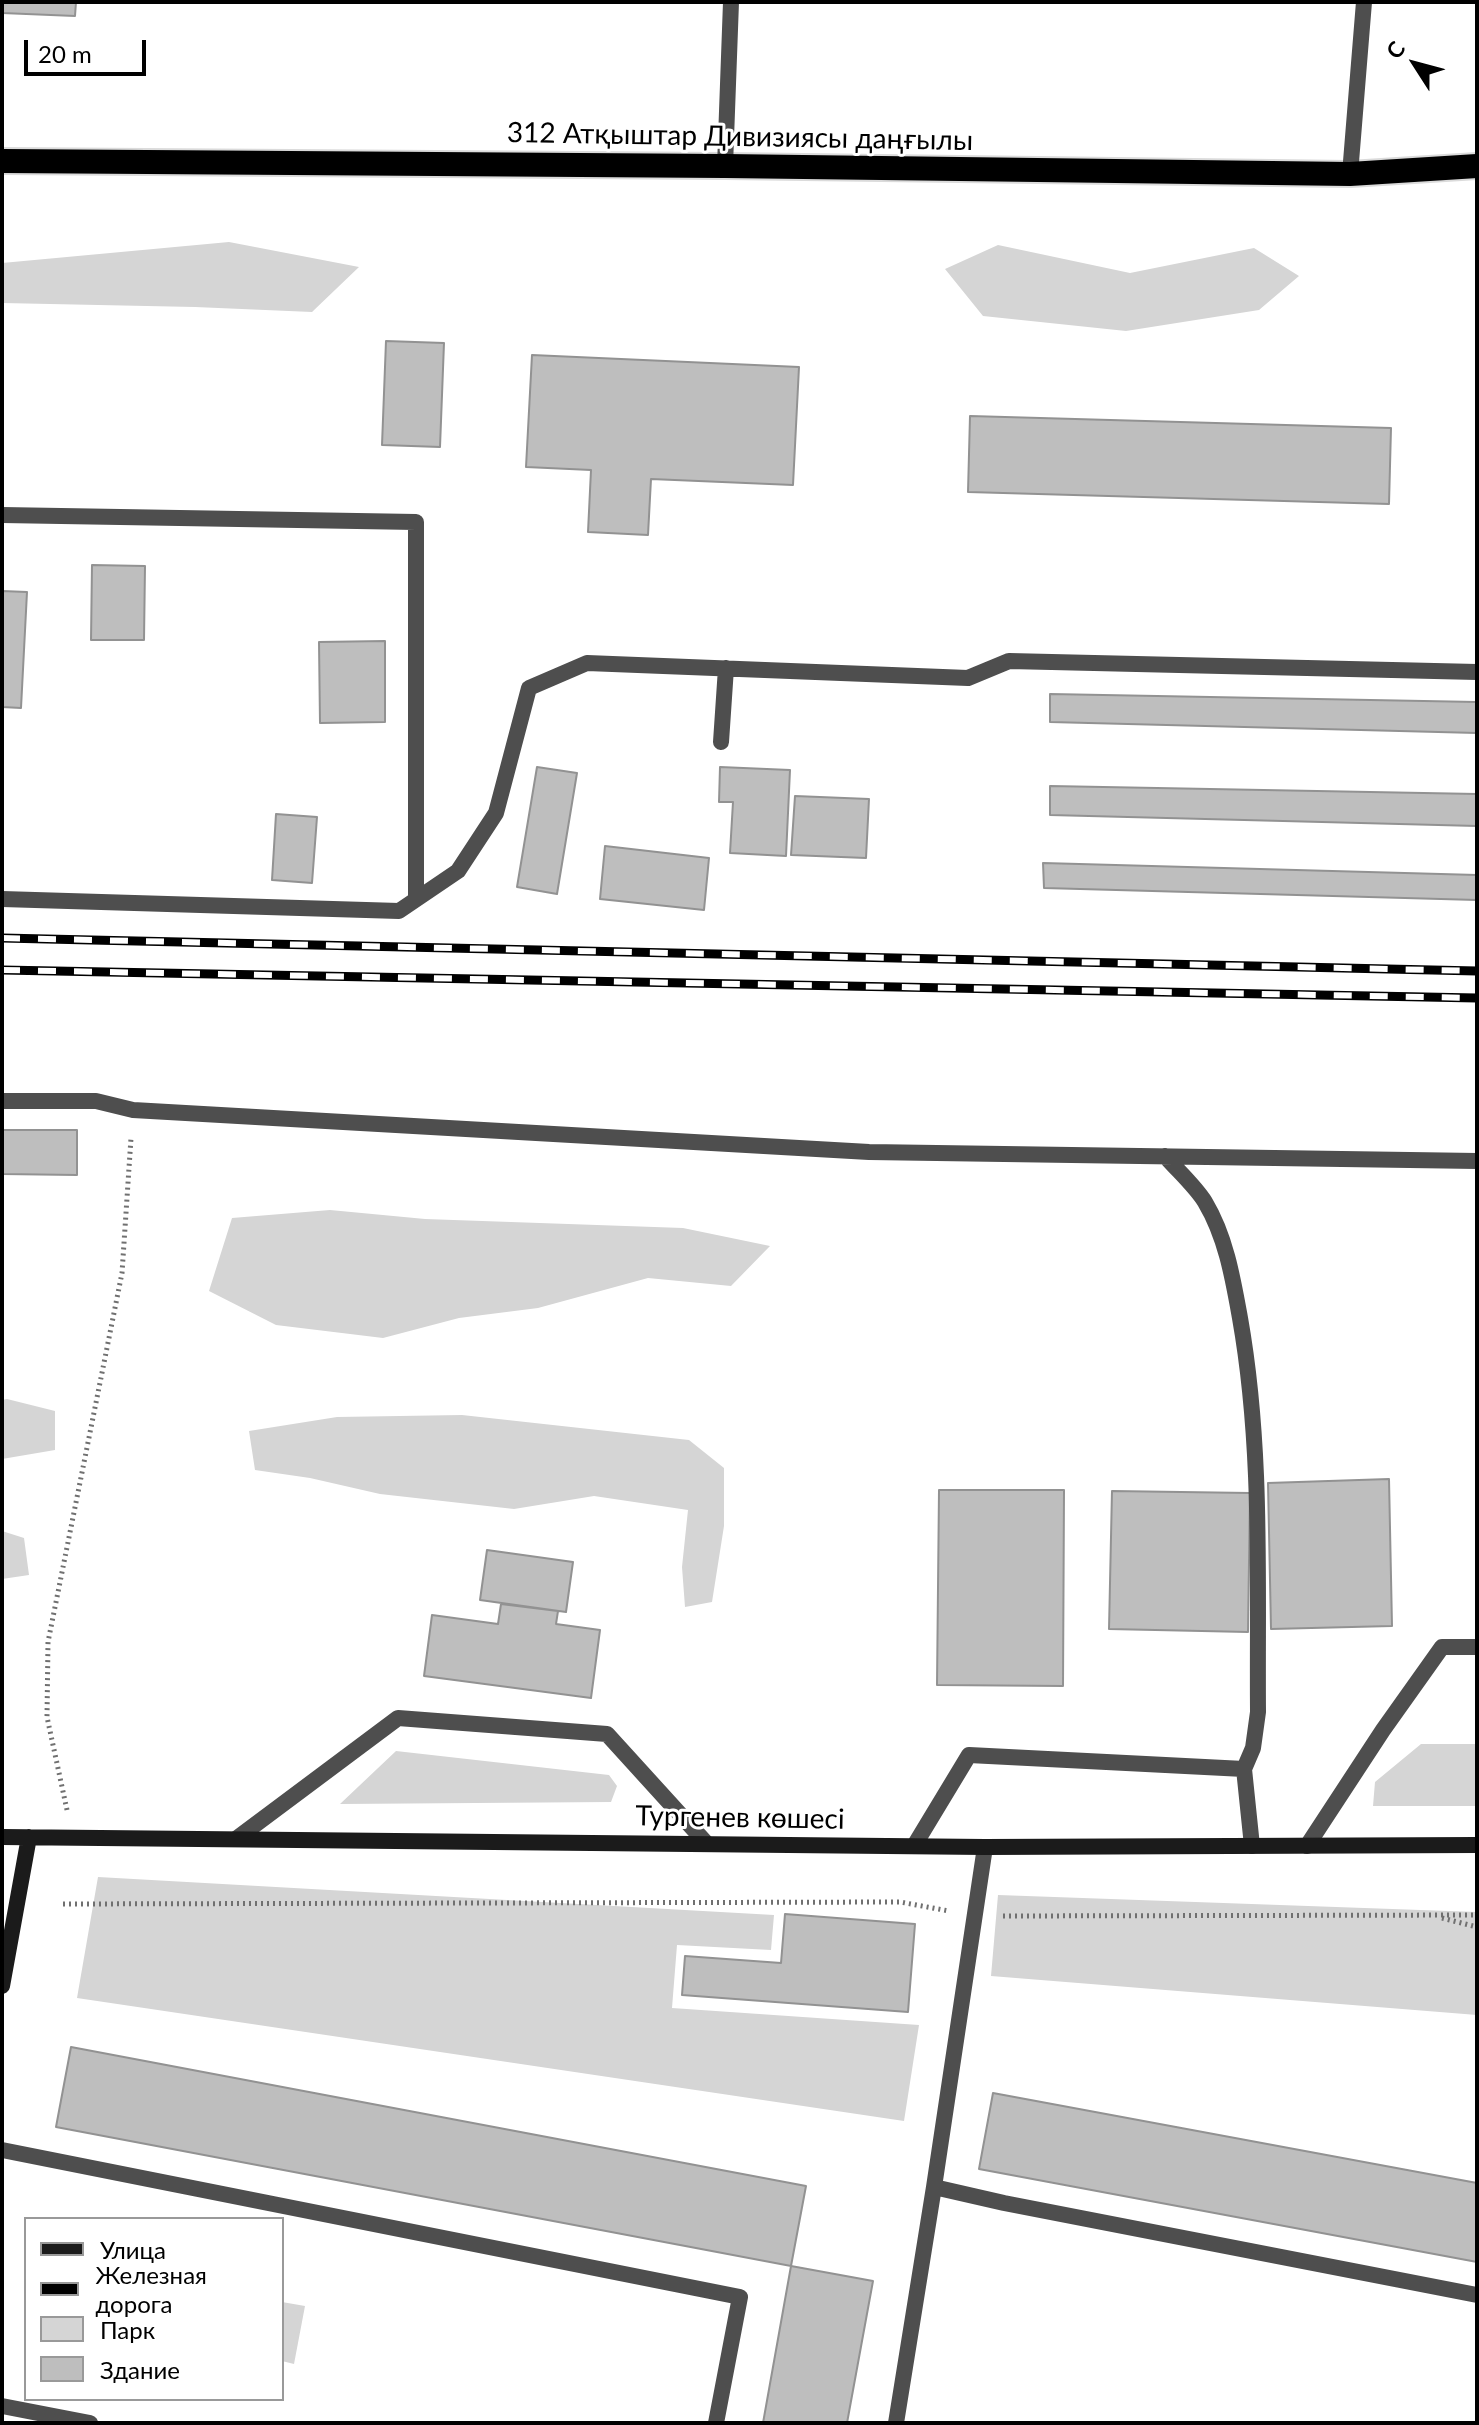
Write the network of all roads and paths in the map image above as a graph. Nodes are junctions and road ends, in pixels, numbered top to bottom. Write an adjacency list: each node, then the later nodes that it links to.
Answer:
1 (731, 2): 4 (lane)
2 (1364, 2): 6 (lane)
3 (2, 161): 4 (highway, 312 Атқыштар Дивизиясы даңғылы)
4 (725, 166): 6 (highway, 312 Атқыштар Дивизиясы даңғылы)
5 (1477, 166): 6 (highway, 312 Атқыштар Дивизиясы даңғылы)
6 (1350, 174)
7 (2, 515): 12 (lane)
8 (726, 668): 9 (lane); 10 (lane); 12 (lane)
9 (1477, 672)
10 (721, 742)
11 (2, 899): 12 (lane)
12 (416, 899)
13 (2, 1101): 14 (lane)
14 (133, 1110): 15 (lane); 21 (path)
15 (1165, 1156): 16 (lane); 18 (lane)
16 (1477, 1161)
17 (1477, 1647): 27 (lane)
18 (1244, 1769): 25 (lane); 26 (lane)
19 (2, 1837): 20 (main road, Тургенев көшесі)
20 (29, 1837): 21 (main road, Тургенев көшесі); 34 (main road)
21 (75, 1838): 22 (main road, Тургенев көшесі)
22 (236, 1839): 23 (main road, Тургенев көшесі); 23 (lane)
23 (707, 1844): 25 (main road, Тургенев көшесі)
24 (1477, 1845): 27 (main road, Тургенев көшесі)
25 (914, 1846): 28 (main road, Тургенев көшесі)
26 (1252, 1846): 27 (main road, Тургенев көшесі); 28 (main road, Тургенев көшесі)
27 (1307, 1846)
28 (985, 1847): 31 (lane)
29 (63, 1904): 31 (path)
30 (1477, 1915): 32 (path)
31 (974, 1916): 32 (path); 36 (lane)
32 (1433, 1916): 33 (path)
33 (1477, 1927)
34 (2, 1986)
35 (2, 2150): 40 (lane)
36 (934, 2187): 37 (lane); 41 (lane)
37 (1477, 2295)
38 (2, 2406): 39 (lane)
39 (90, 2423)
40 (716, 2423)
41 (896, 2423)

